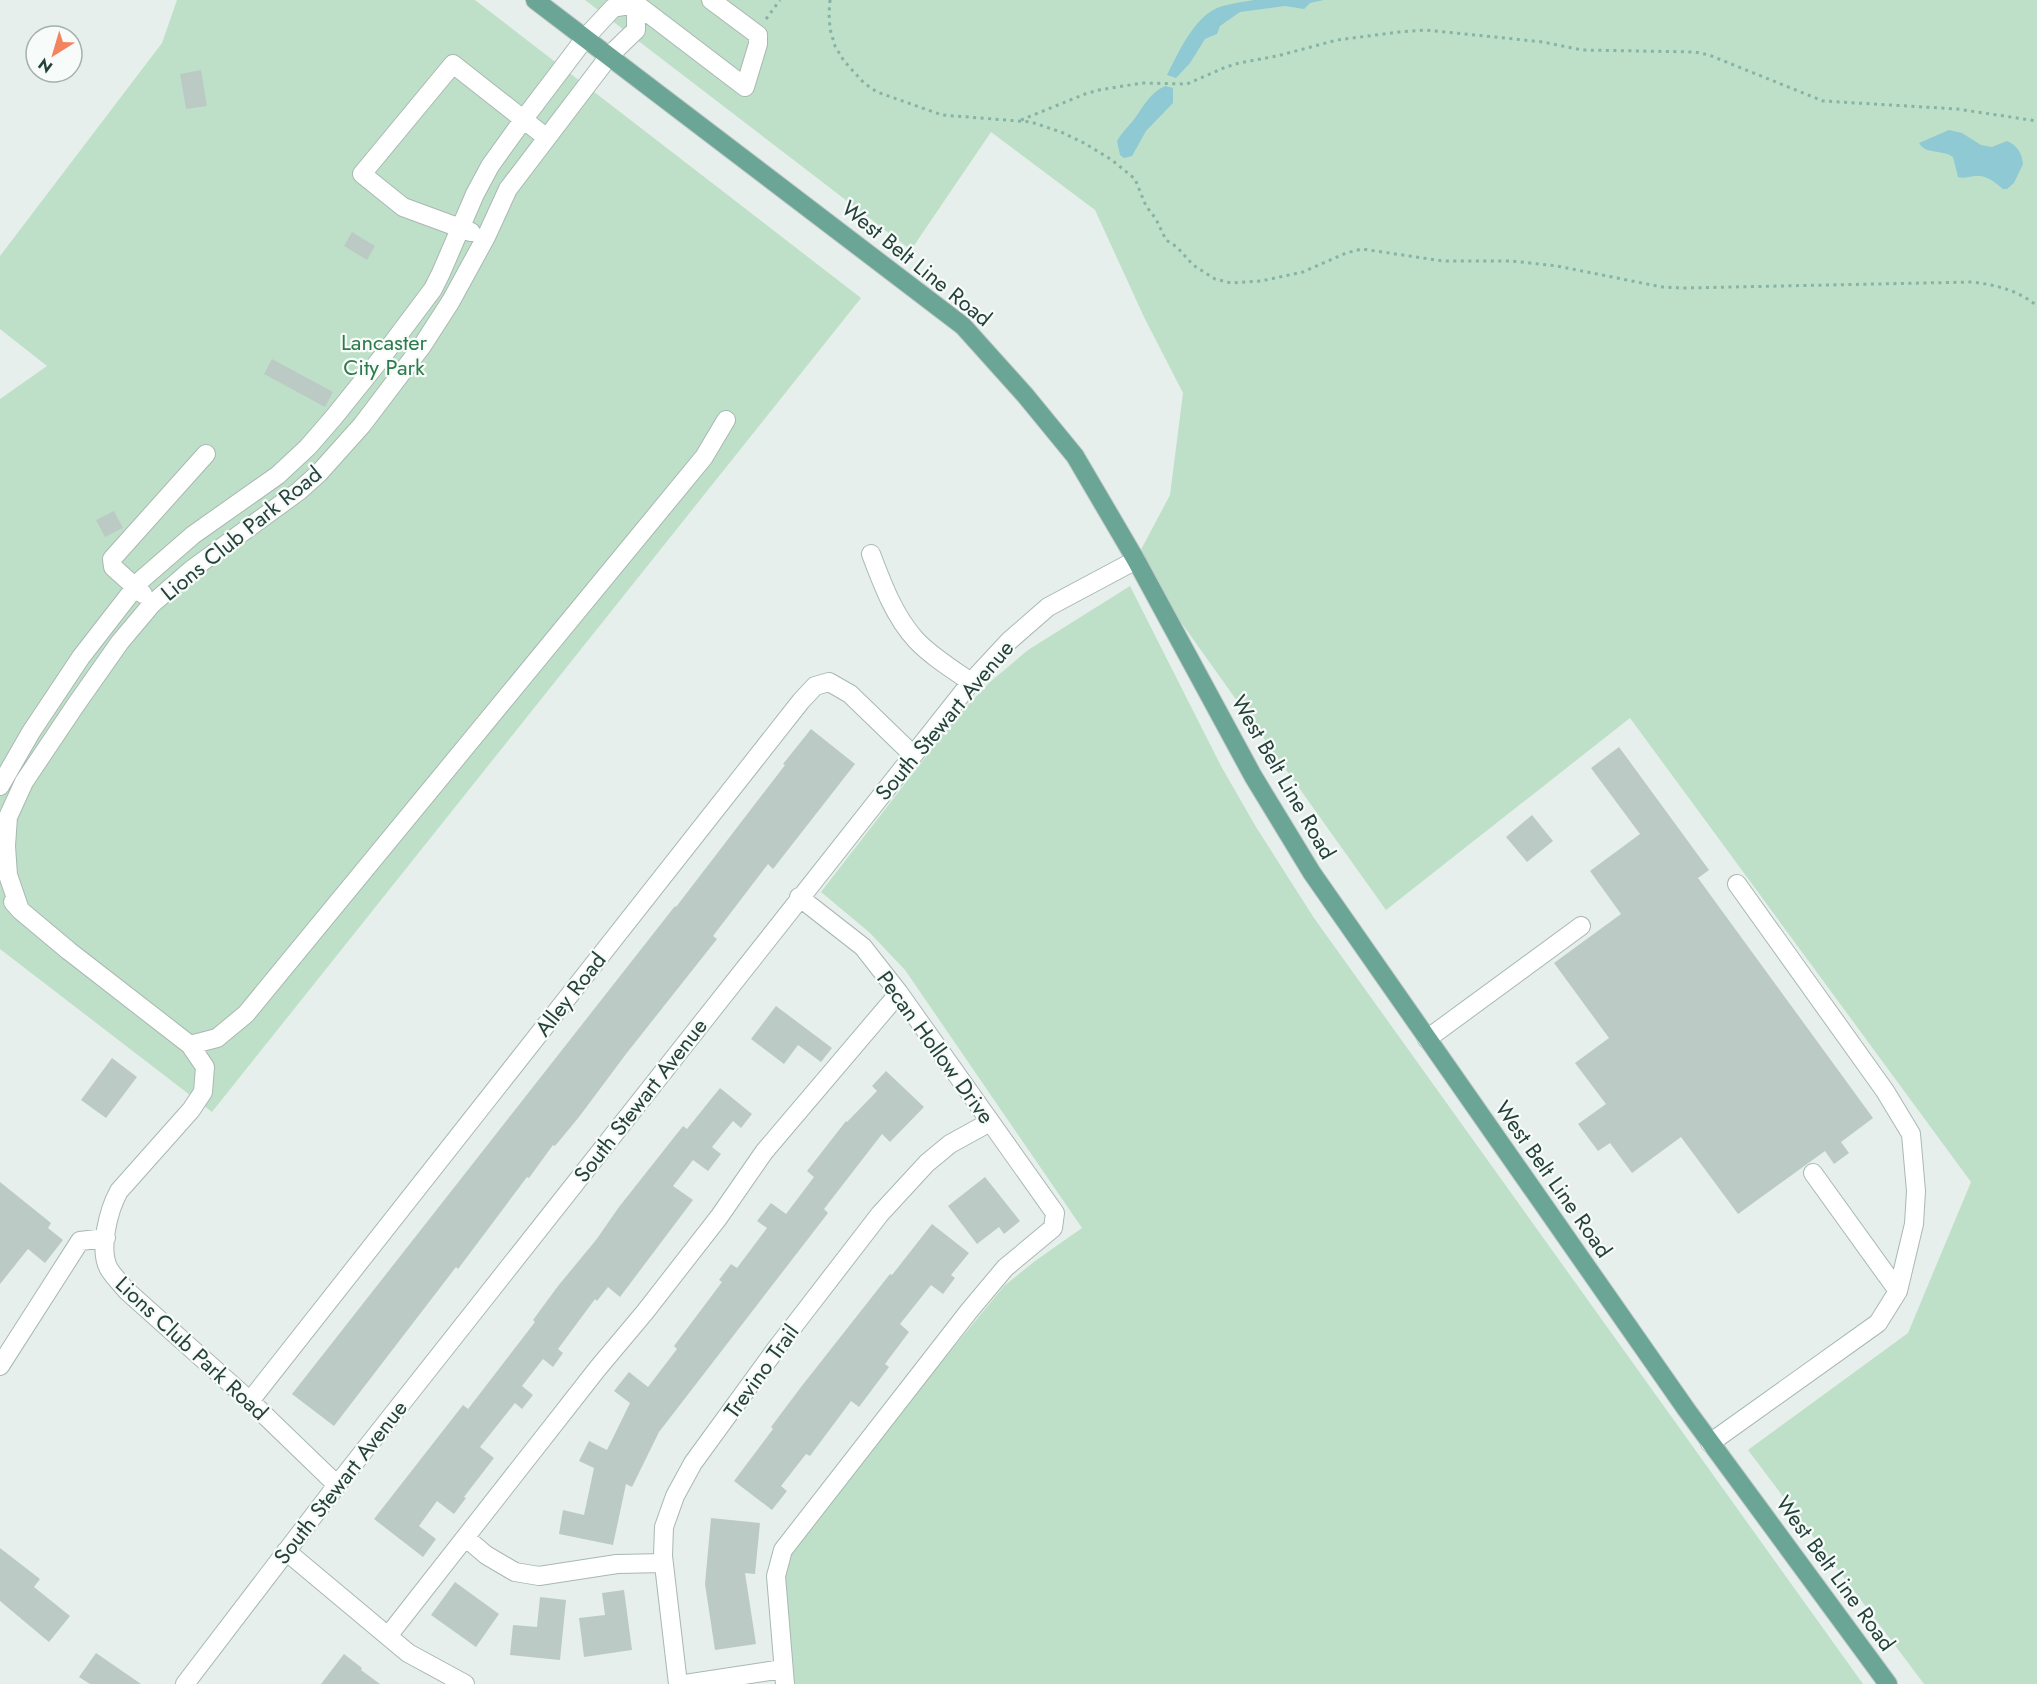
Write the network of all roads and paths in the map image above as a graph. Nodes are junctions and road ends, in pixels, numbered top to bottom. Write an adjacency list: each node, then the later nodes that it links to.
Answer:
1 (536, 0): 7 (main road, West Belt Line Road)
2 (711, 0): 6 (street)
3 (780, 0): 6 (path)
4 (830, 0): 10 (path)
5 (634, 2): 6 (street); 7 (street, Lions Club Park Road); 8 (street, Lions Club Park Road)
6 (758, 35)
7 (586, 37): 8 (main road, West Belt Line Road); 9 (street, Lions Club Park Road)
8 (610, 55): 12 (street, Lions Club Park Road); 23 (main road, West Belt Line Road)
9 (523, 120): 12 (street); 13 (street, Lions Club Park Road); 13 (street)
10 (1019, 120): 11 (path); 17 (path)
11 (2037, 121)
12 (547, 138): 14 (street, Lions Club Park Road)
13 (461, 228): 14 (street); 15 (street, Lions Club Park Road)
14 (486, 237): 16 (street, Lions Club Park Road)
15 (441, 273): 16 (street); 19 (street, Lions Club Park Road)
16 (461, 283): 20 (street, Lions Club Park Road)
17 (2037, 306)
18 (726, 420): 40 (street)
19 (318, 435): 20 (street); 24 (street, Lions Club Park Road)
20 (338, 452): 25 (street, Lions Club Park Road)
21 (206, 454): 24 (street)
22 (871, 554): 28 (street)
23 (1136, 560): 28 (street, South Stewart Avenue); 39 (main road, West Belt Line Road)
24 (135, 587): 25 (street); 26 (street, Lions Club Park Road)
25 (152, 604): 27 (street, Lions Club Park Road)
26 (113, 615): 27 (street); 29 (street, Lions Club Park Road)
27 (131, 630): 30 (street, Lions Club Park Road)
28 (970, 682): 31 (street, South Stewart Avenue)
29 (31, 732): 30 (street); 32 (street, Lions Club Park Road)
30 (49, 745): 36 (street, Lions Club Park Road)
31 (912, 754): 35 (street, South Stewart Avenue); 46 (street, Alley Road)
32 (0, 786)
33 (0, 883): 36 (street, Lions Club Park Road)
34 (1737, 884): 44 (street)
35 (799, 897): 38 (street, Pecan Hollow Drive); 48 (street, South Stewart Avenue)
36 (20, 909): 40 (street, Lions Club Park Road)
37 (1581, 926): 39 (street)
38 (899, 993): 41 (street, Pecan Hollow Drive); 49 (street)
39 (1427, 1039): 47 (main road, West Belt Line Road)
40 (190, 1045): 43 (street, Lions Club Park Road)
41 (990, 1122): 51 (street, Trevino Trail); 53 (street, Pecan Hollow Drive)
42 (1813, 1173): 44 (street)
43 (105, 1238): 45 (street); 46 (street, Lions Club Park Road)
44 (1898, 1291): 47 (street)
45 (0, 1366)
46 (250, 1401): 48 (street, Lions Club Park Road)
47 (1710, 1443): 58 (main road, West Belt Line Road)
48 (337, 1485): 50 (street, South Stewart Avenue)
49 (466, 1538): 51 (street); 52 (street)
50 (286, 1551): 52 (street); 54 (street, South Stewart Avenue)
51 (664, 1563): 56 (street, Trevino Trail)
52 (388, 1636): 55 (street)
53 (784, 1676): 57 (street)
54 (185, 1684)
55 (465, 1684)
56 (678, 1684)
57 (685, 1684)
58 (1888, 1684)

